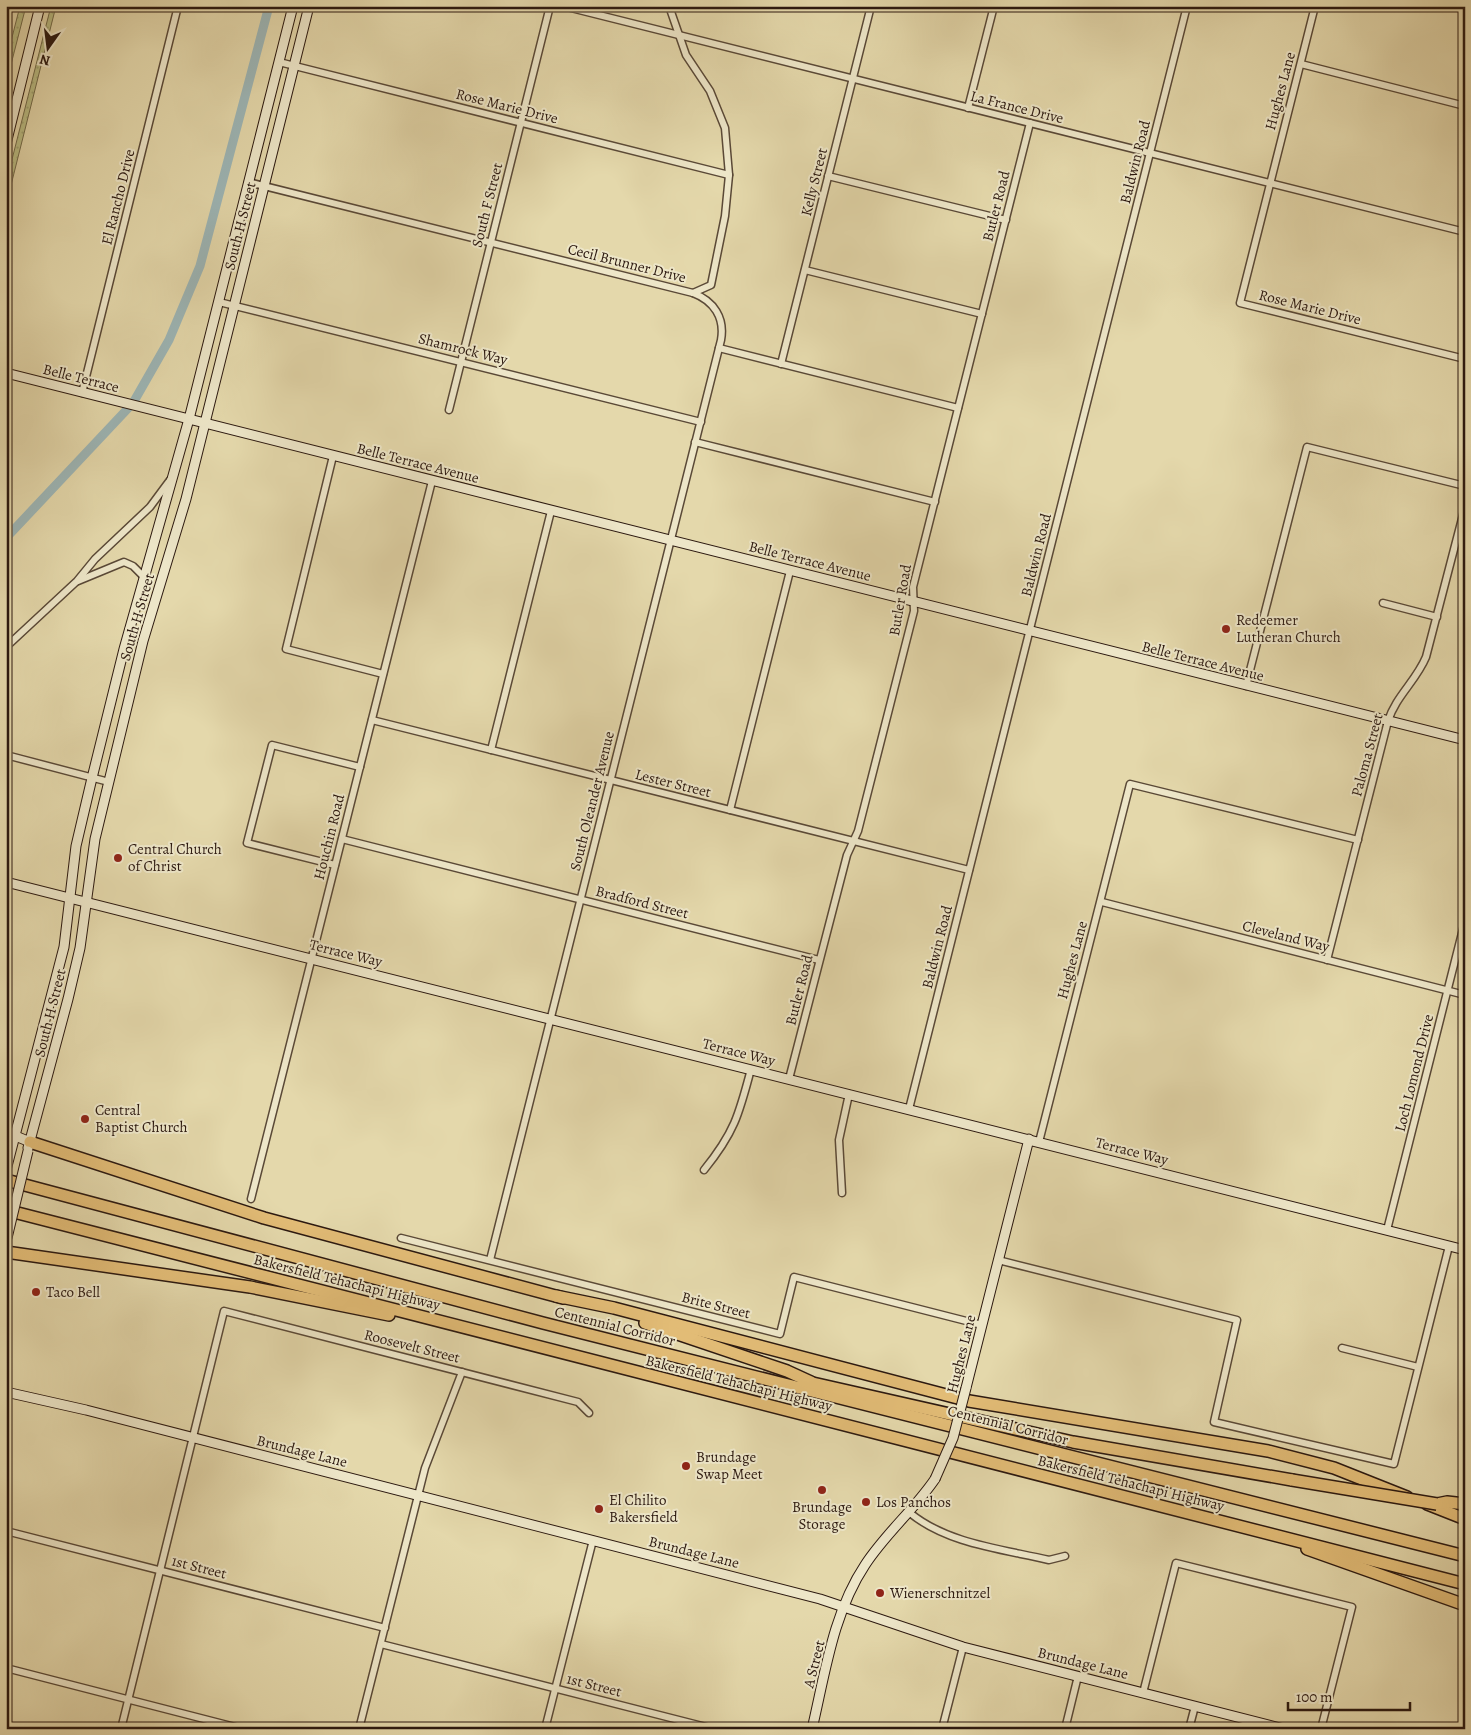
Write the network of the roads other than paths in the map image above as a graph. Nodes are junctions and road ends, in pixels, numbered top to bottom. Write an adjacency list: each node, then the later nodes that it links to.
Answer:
1 (40, 6): 21 (street)
2 (178, 6): 41 (street, El Rancho Drive)
3 (292, 6): 13 (street, South H Street)
4 (309, 6): 15 (street, South H Street)
5 (550, 6): 19 (street, South F Street)
6 (563, 6): 12 (street, La France Drive)
7 (669, 6): 12 (street)
8 (871, 6): 16 (street, Kelly Street)
9 (994, 6): 18 (street)
10 (1187, 6): 22 (street, Baldwin Road)
11 (1315, 6): 14 (street, Hughes Lane)
12 (680, 36): 16 (street, La France Drive); 23 (street)
13 (278, 62): 15 (street, Rose Marie Drive); 25 (street, South H Street)
14 (1301, 64): 17 (street); 26 (street, Hughes Lane)
15 (294, 66): 19 (street, Rose Marie Drive); 27 (street, South H Street)
16 (853, 79): 18 (street, La France Drive); 24 (street, Kelly Street)
17 (1465, 106)
18 (968, 108): 20 (street, La France Drive)
19 (521, 122): 23 (street, Rose Marie Drive); 30 (street, South F Street)
20 (1030, 123): 22 (street, La France Drive); 28 (street, Butler Road)
21 (6, 144)
22 (1150, 153): 26 (street, La France Drive); 63 (street, Baldwin Road)
23 (729, 175): 32 (street)
24 (828, 176): 28 (street); 31 (street, Kelly Street)
25 (248, 182): 27 (street, Cecil Brunner Drive); 33 (street, South H Street)
26 (1270, 183): 29 (street, La France Drive); 37 (street, Rose Marie Drive)
27 (264, 185): 30 (street, Cecil Brunner Drive); 34 (street, South H Street)
28 (1006, 220): 35 (street, Butler Road)
29 (1465, 232)
30 (491, 242): 32 (street, Cecil Brunner Drive); 38 (street, South F Street)
31 (805, 270): 35 (street); 39 (street, Kelly Street)
32 (693, 293): 36 (street, Cecil Brunner Drive)
33 (219, 302): 34 (street, Shamrock Way); 45 (street, South H Street)
34 (234, 304): 38 (street, Shamrock Way); 47 (street, South H Street)
35 (982, 314): 42 (street, Butler Road)
36 (719, 348): 39 (street); 46 (street, South Oleander Avenue)
37 (1465, 359)
38 (461, 362): 44 (street, South F Street); 46 (street, Shamrock Way)
39 (781, 364): 42 (street)
40 (6, 373): 41 (street, Belle Terrace)
41 (82, 393): 43 (street, Belle Terrace)
42 (958, 408): 53 (street, Butler Road)
43 (149, 410): 45 (street, Belle Terrace Avenue)
44 (449, 410)
45 (189, 419): 47 (street, Belle Terrace Avenue); 50 (street, South H Street)
46 (701, 422): 48 (street, South Oleander Avenue)
47 (205, 424): 49 (street, Belle Terrace Avenue); 75 (street, South H Street)
48 (695, 442): 53 (street); 56 (street, South Oleander Avenue)
49 (333, 456): 51 (street, Belle Terrace Avenue); 65 (street)
50 (175, 472): 58 (street, South H Street); 59 (street)
51 (432, 481): 55 (street, Belle Terrace Avenue); 65 (street, Houchin Road)
52 (1465, 486): 66 (street)
53 (935, 502): 60 (street, Butler Road)
54 (1465, 507): 62 (street, Paloma Street)
55 (551, 511): 56 (street, Belle Terrace Avenue); 70 (street)
56 (670, 541): 57 (street, Belle Terrace Avenue); 74 (street, South Oleander Avenue)
57 (790, 571): 60 (street, Belle Terrace Avenue); 76 (street)
58 (144, 577): 59 (street); 73 (street, South H Street)
59 (77, 581): 64 (street)
60 (912, 600): 63 (street, Belle Terrace Avenue); 78 (street, Butler Road)
61 (1383, 603): 62 (street)
62 (1437, 617): 68 (street, Paloma Street)
63 (1029, 631): 66 (street, Belle Terrace Avenue); 81 (street, Baldwin Road)
64 (6, 647)
65 (383, 674): 67 (street, Houchin Road)
66 (1246, 686): 68 (street, Belle Terrace Avenue)
67 (372, 720): 70 (street, Lester Street); 72 (street, Houchin Road)
68 (1388, 721): 69 (street, Belle Terrace Avenue); 79 (street, Paloma Street)
69 (1465, 740)
70 (491, 750): 74 (street, Lester Street)
71 (6, 755): 73 (street)
72 (360, 767): 77 (street, Houchin Road); 80 (street)
73 (92, 778): 75 (street); 83 (street, South H Street)
74 (611, 780): 76 (street, Lester Street); 84 (street, South Oleander Avenue)
75 (109, 782): 85 (street, South H Street)
76 (730, 810): 78 (street, Lester Street)
77 (342, 840): 80 (street, Houchin Road); 84 (street, Bradford Street)
78 (853, 840): 81 (street, Lester Street); 89 (street, Butler Road)
79 (1358, 840): 86 (street, Hughes Lane); 90 (street, Paloma Street)
80 (335, 865): 88 (street, Houchin Road)
81 (969, 870): 97 (street, Baldwin Road)
82 (6, 882): 83 (street, Terrace Way)
83 (69, 898): 85 (street, Terrace Way); 98 (street, South H Street)
84 (581, 900): 89 (street, Bradford Street); 93 (street, South Oleander Avenue)
85 (86, 902): 88 (street, Terrace Way); 101 (street, South H Street)
86 (1102, 902): 90 (street, Cleveland Way); 100 (street, Hughes Lane)
87 (1465, 922): 91 (street, Loch Lomond Drive)
88 (312, 959): 93 (street, Terrace Way); 106 (street, Houchin Road)
89 (820, 960): 95 (street, Butler Road)
90 (1327, 960): 91 (street, Cleveland Way)
91 (1447, 990): 92 (street, Cleveland Way); 108 (street, Loch Lomond Drive)
92 (1465, 995)
93 (551, 1019): 94 (street, Terrace Way); 114 (street, South Oleander Avenue)
94 (751, 1069): 95 (street, Terrace Way); 103 (street)
95 (790, 1079): 96 (street, Terrace Way)
96 (849, 1094): 97 (street, Terrace Way); 105 (street)
97 (909, 1109): 99 (street, Terrace Way)
98 (10, 1134): 101 (street); 102 (street, South H Street)
99 (1029, 1139): 100 (street, Terrace Way); 115 (street, Hughes Lane)
100 (1039, 1142): 108 (street, Terrace Way)
101 (29, 1147): 109 (street, South H Street, bridge); 116 (highway)
102 (6, 1170)
103 (704, 1170)
104 (6, 1180): 117 (highway, Bakersfield Tehachapi Highway)
105 (842, 1193)
106 (252, 1199)
107 (6, 1210): 119 (highway, Bakersfield Tehachapi Highway)
108 (1387, 1230): 111 (street, Terrace Way)
109 (6, 1238)
110 (401, 1238): 114 (street, Brite Street)
111 (1449, 1246): 112 (street, Terrace Way); 121 (street)
112 (1465, 1250)
113 (6, 1252): 119 (highway)
114 (490, 1260): 118 (street, Brite Street)
115 (998, 1260): 118 (street, Hughes Lane); 121 (street)
116 (556, 1296): 123 (highway); 132 (highway)
117 (543, 1323): 123 (highway); 137 (highway, Centennial Corridor)
118 (982, 1325): 131 (street, Hughes Lane, bridge)
119 (523, 1342): 133 (highway, Bakersfield Tehachapi Highway)
120 (1342, 1348): 121 (street)
121 (1418, 1368)
122 (462, 1372): 125 (street, Roosevelt Street); 126 (street, Roosevelt Street); 127 (street)
123 (810, 1382): 128 (highway, bridge)
124 (6, 1392): 126 (street, Brundage Lane)
125 (589, 1413)
126 (194, 1438): 127 (street, Brundage Lane); 138 (street)
127 (419, 1495): 135 (street, Brundage Lane); 142 (street)
128 (1437, 1504): 129 (highway); 130 (highway)
129 (1465, 1504)
130 (1465, 1510)
131 (910, 1513): 136 (street); 140 (street, Hughes Lane)
132 (1465, 1519)
133 (1252, 1528): 139 (highway, Bakersfield Tehachapi Highway); 141 (highway)
134 (6, 1530): 138 (street, 1st Street)
135 (593, 1540): 140 (street, Brundage Lane); 147 (street)
136 (1065, 1556)
137 (1465, 1556)
138 (160, 1570): 142 (street, 1st Street); 149 (street)
139 (1465, 1584)
140 (843, 1605): 144 (street, Brundage Lane); 156 (street, A Street)
141 (1465, 1605)
142 (385, 1628): 143 (street)
143 (381, 1644): 147 (street, 1st Street); 153 (street)
144 (963, 1647): 146 (street, Brundage Lane); 157 (street)
145 (6, 1668): 149 (street)
146 (1078, 1676): 148 (street, Brundage Lane); 158 (street)
147 (555, 1688): 154 (street); 155 (street, 1st Street)
148 (1144, 1693): 150 (street, Brundage Lane); 161 (street)
149 (128, 1699): 151 (street); 152 (street)
150 (1195, 1706): 159 (street); 160 (street, Brundage Lane)
151 (121, 1729)
152 (244, 1729)
153 (359, 1729)
154 (545, 1729)
155 (714, 1729)
156 (812, 1729)
157 (942, 1729)
158 (1064, 1729)
159 (1189, 1729)
160 (1284, 1729)
161 (1321, 1729)

